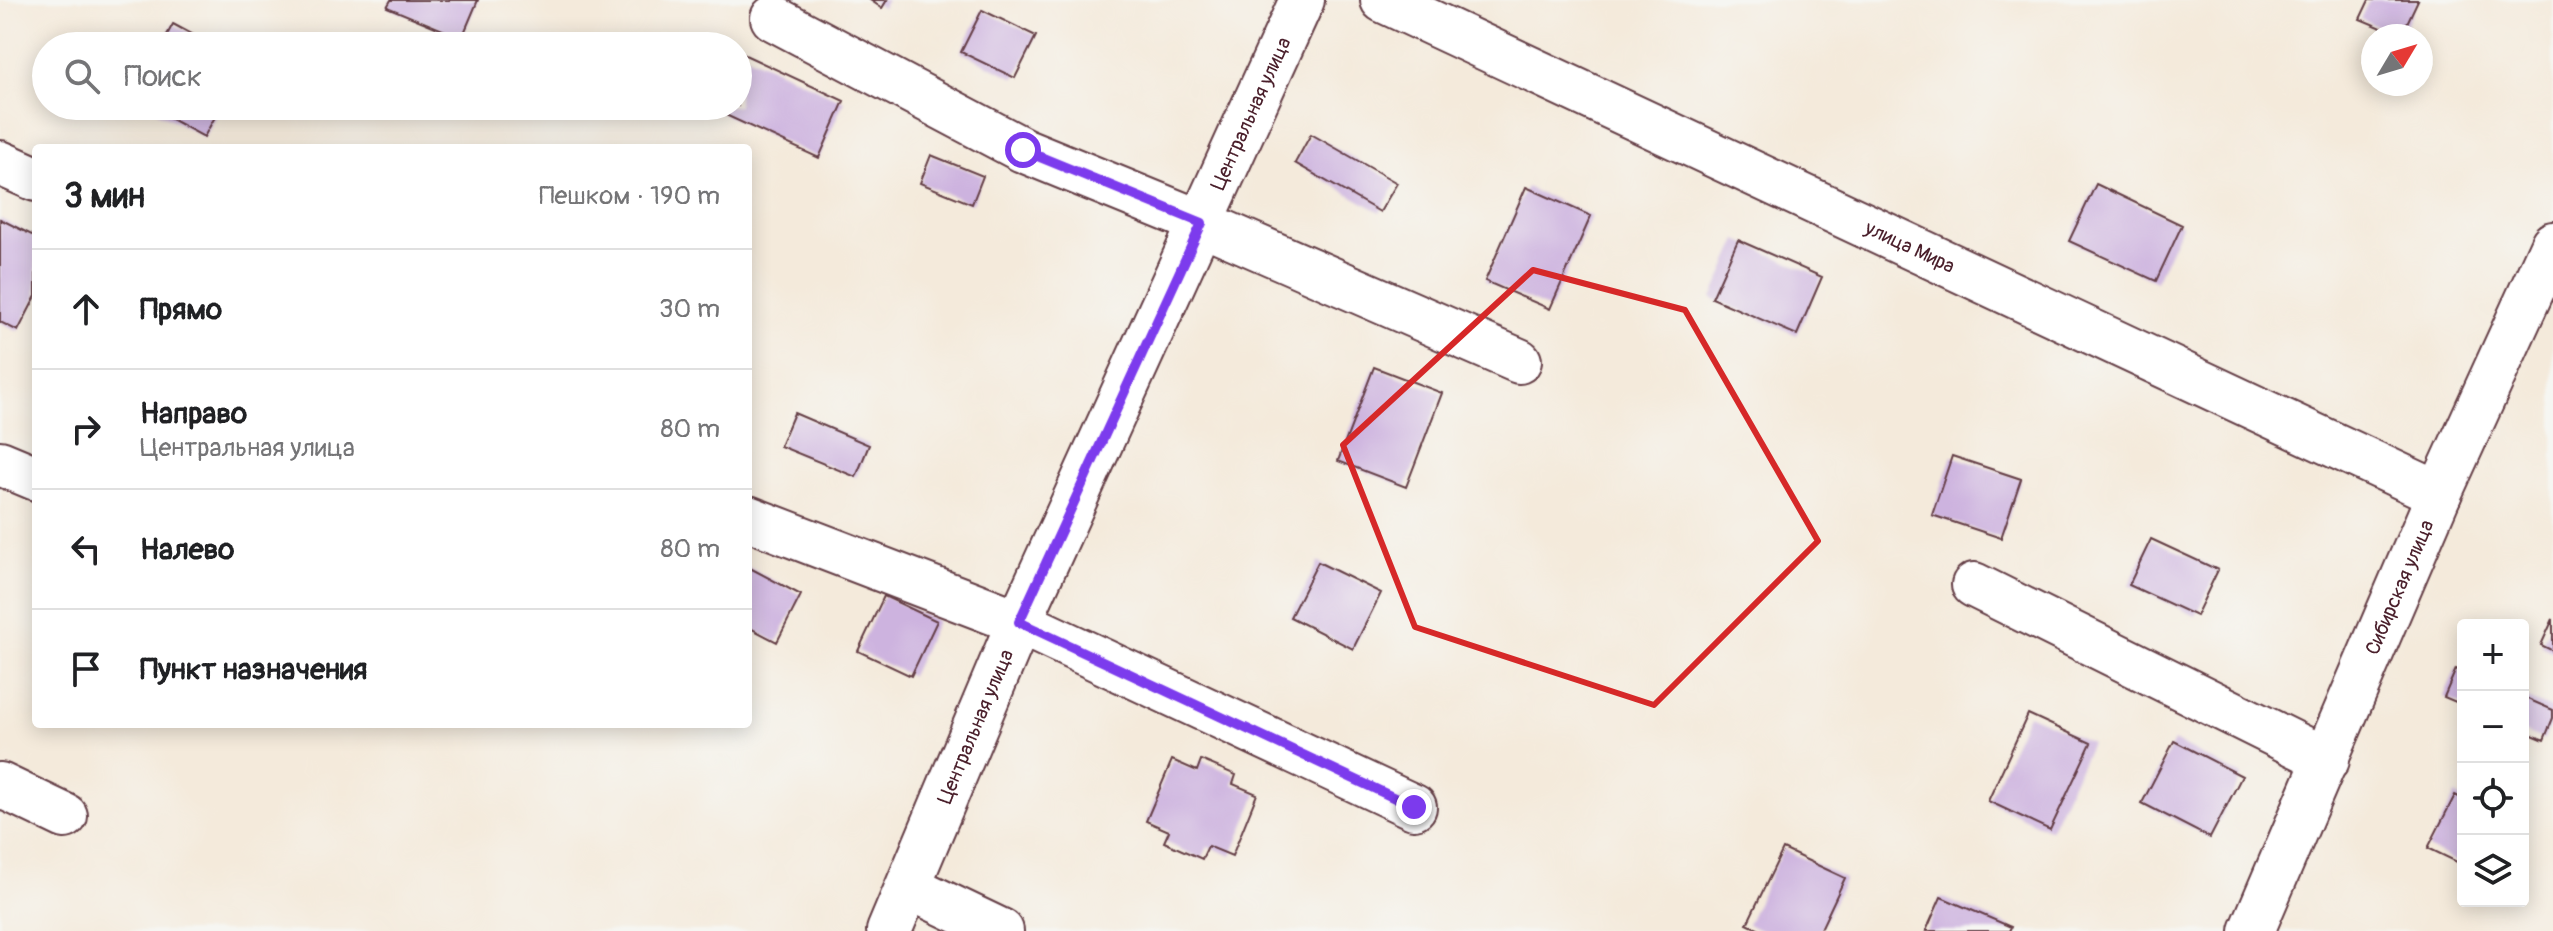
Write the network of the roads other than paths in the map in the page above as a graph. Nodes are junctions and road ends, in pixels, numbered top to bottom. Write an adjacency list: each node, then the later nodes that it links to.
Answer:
1 (1302, 0): 6 (street, Центральная улица)
2 (1383, 0): 11 (street, улица Мира)
3 (773, 18): 6 (street)
4 (0, 163): 5 (street)
5 (32, 177)
6 (1202, 223): 8 (street); 14 (street, Центральная улица)
7 (2553, 244): 11 (street, Сибирская улица)
8 (1519, 361)
9 (0, 463): 10 (street)
10 (32, 476)
11 (2439, 494): 15 (street, Сибирская улица)
12 (752, 520): 14 (street)
13 (1974, 585): 15 (street)
14 (1019, 622): 17 (street); 19 (street, Центральная улица)
15 (2327, 760): 22 (street, Сибирская улица)
16 (0, 785): 18 (street)
17 (1414, 807)
18 (65, 816)
19 (909, 887): 20 (street, Центральная улица); 21 (street)
20 (889, 931)
21 (1001, 931)
22 (2252, 931)

